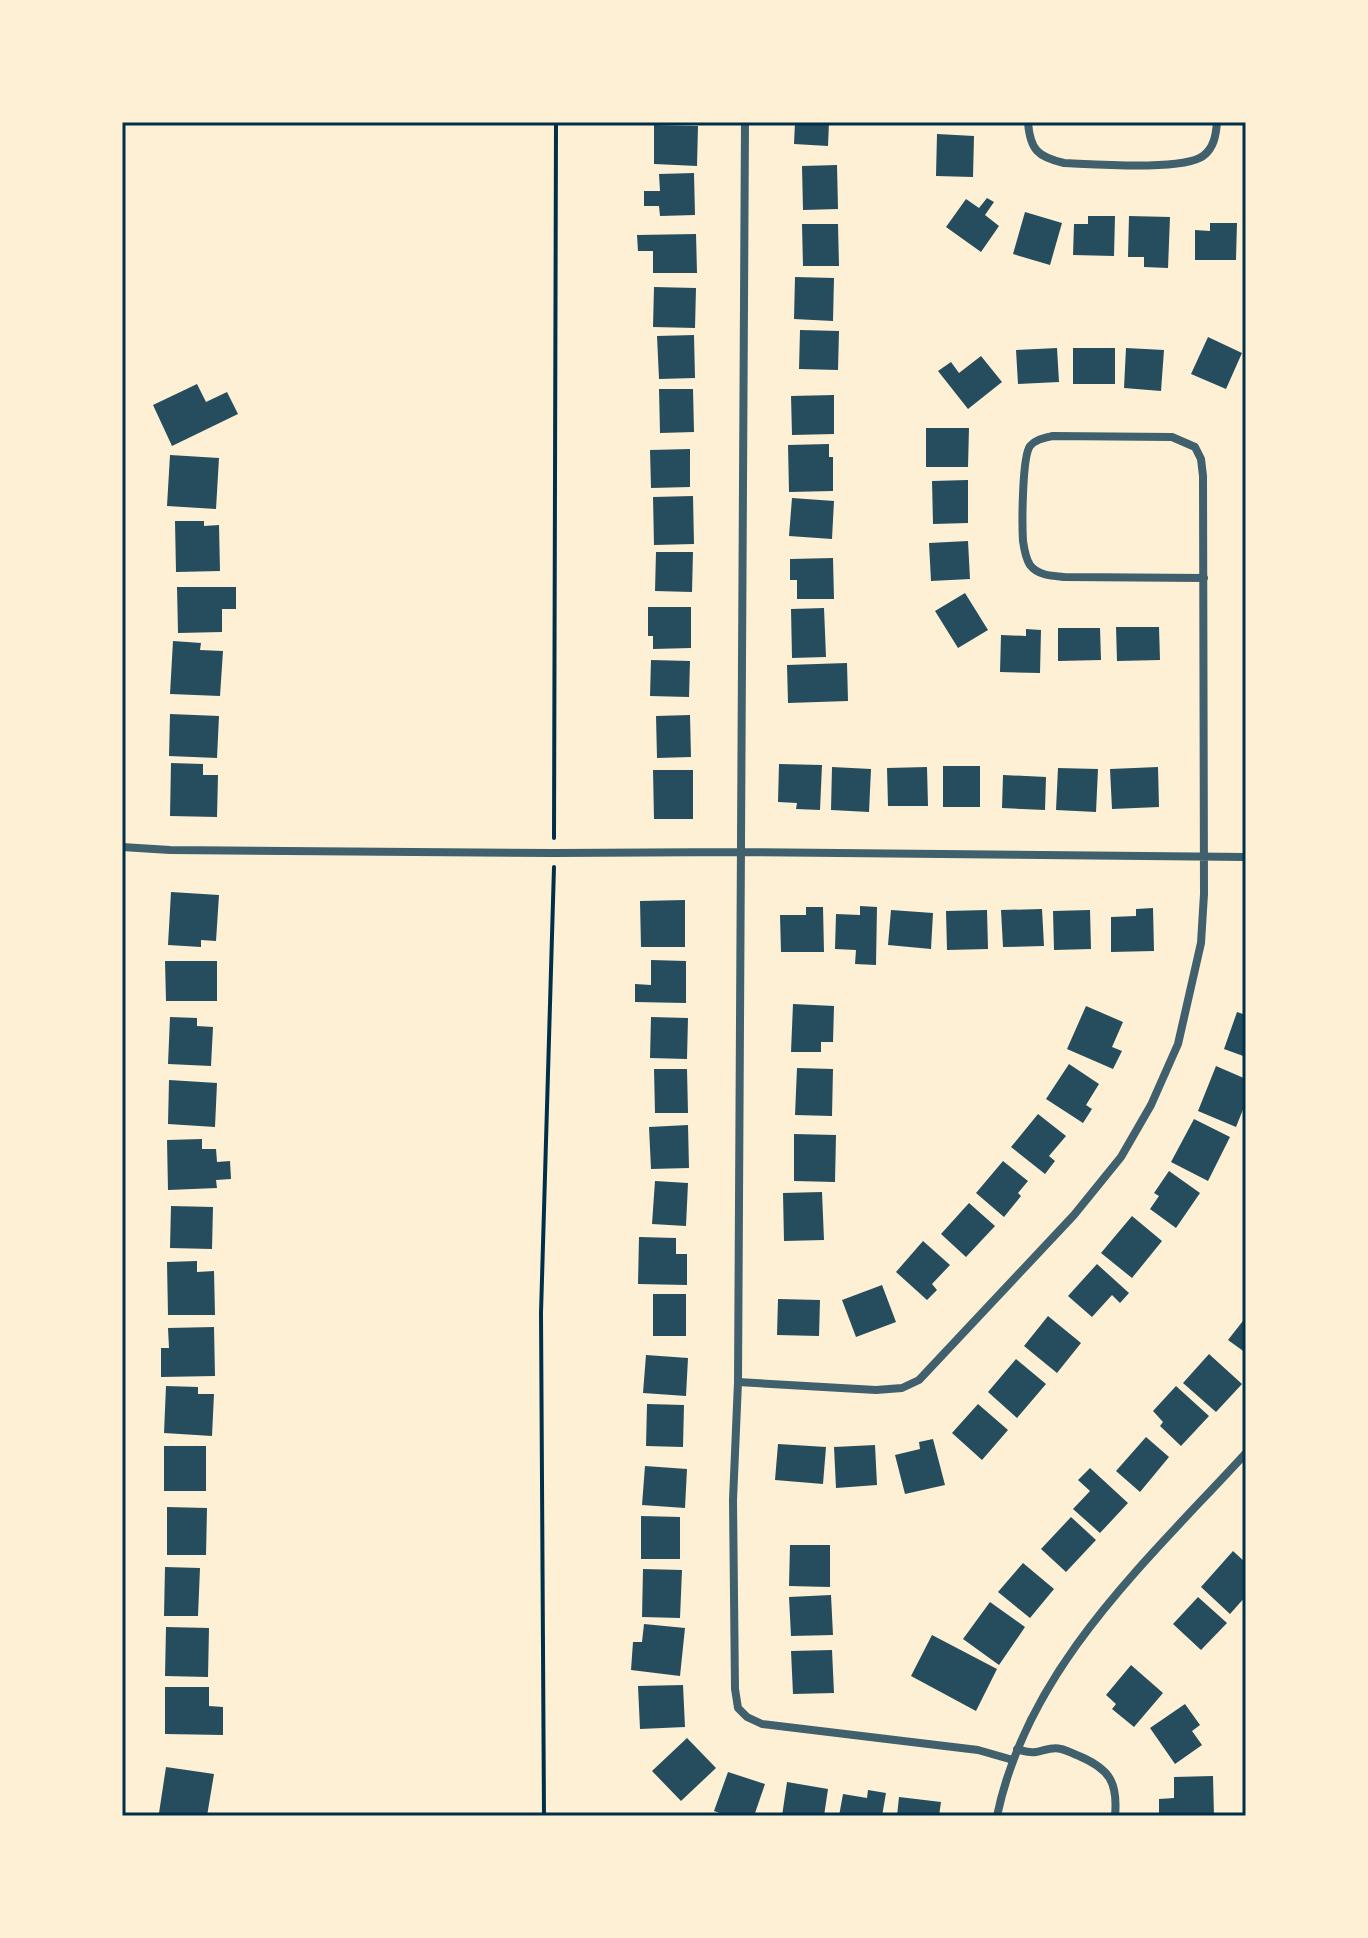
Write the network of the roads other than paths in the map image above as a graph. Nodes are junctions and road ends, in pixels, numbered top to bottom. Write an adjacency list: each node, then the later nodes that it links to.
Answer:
1 (745, 122): 6 (street)
2 (1028, 122): 3 (street)
3 (1217, 122)
4 (1204, 578): 4 (street); 7 (street)
5 (122, 847): 6 (street)
6 (741, 852): 7 (street); 9 (street)
7 (1206, 857): 8 (street); 9 (street)
8 (1246, 857)
9 (738, 1382): 12 (street)
10 (1246, 1453): 11 (street)
11 (1017, 1749): 12 (street); 14 (street)
12 (1013, 1760): 13 (street)
13 (997, 1816)
14 (1115, 1816)

